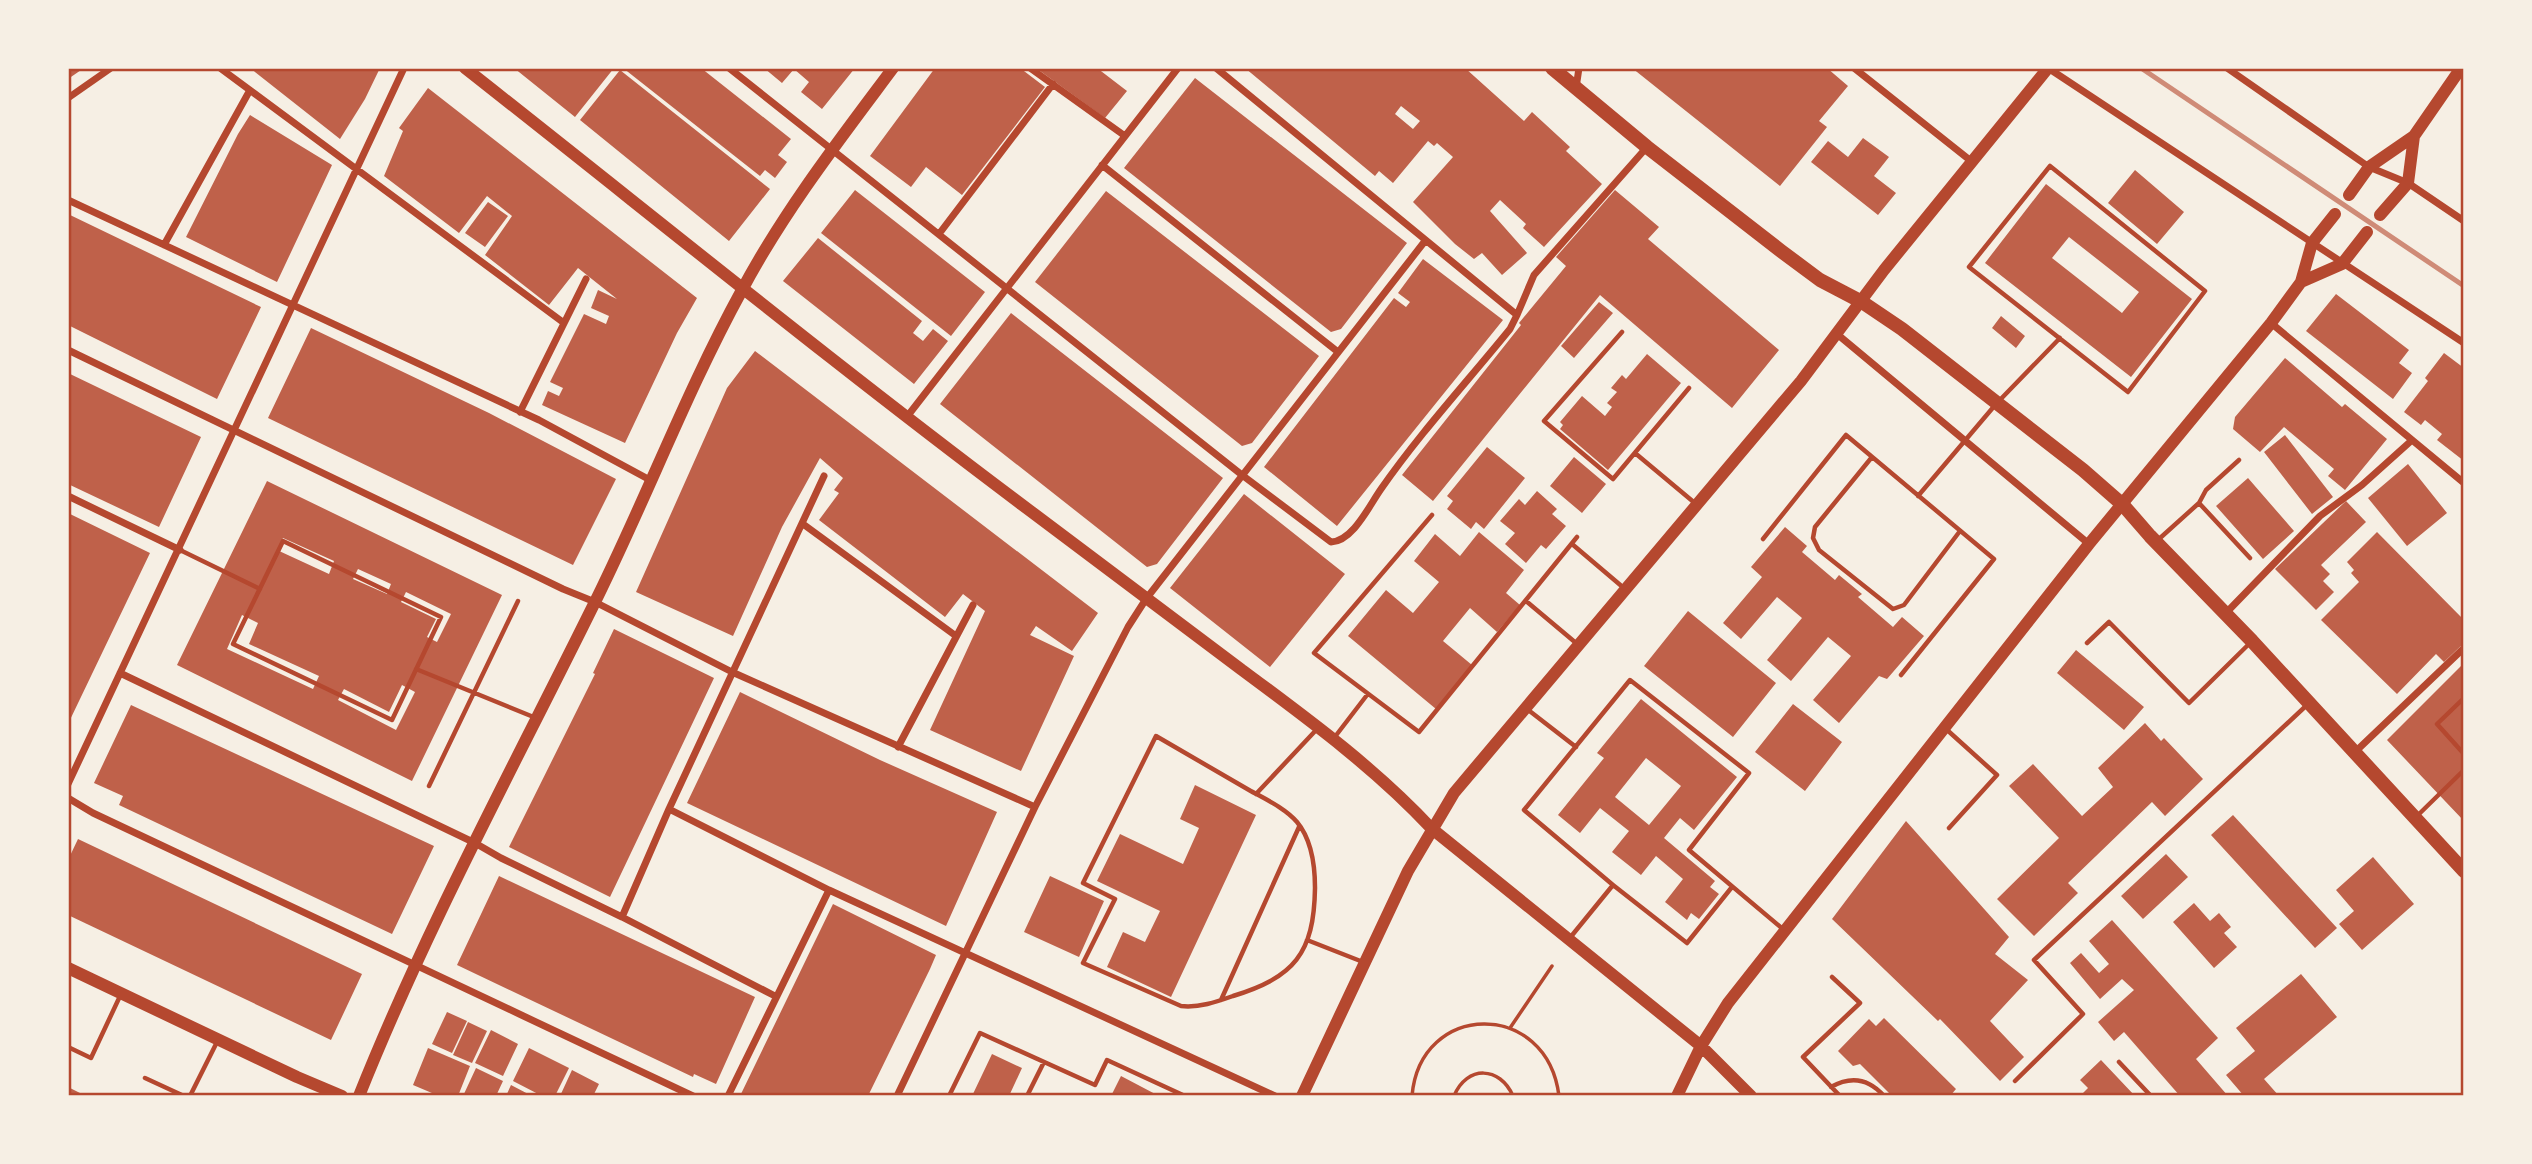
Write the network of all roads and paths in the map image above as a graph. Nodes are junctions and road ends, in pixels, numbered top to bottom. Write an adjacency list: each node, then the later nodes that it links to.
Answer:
1 (111, 68): 21 (street)
2 (220, 68): 20 (street)
3 (404, 68): 29 (street)
4 (465, 68): 44 (street)
5 (729, 68): 25 (street)
6 (893, 68): 25 (street)
7 (1030, 68): 18 (street)
8 (1178, 68): 22 (street)
9 (1216, 68): 38 (street)
10 (1552, 68): 19 (main road)
11 (1579, 68): 19 (street)
12 (1854, 68): 26 (street)
13 (2048, 68): 26 (street); 39 (street)
14 (2227, 68): 17 (street)
15 (2248, 68): 17 (street)
16 (2461, 68): 23 (street)
17 (2242, 78): 28 (street)
18 (1053, 84): 22 (street); 37 (street)
19 (1576, 88): 24 (main road)
20 (250, 90): 29 (street); 40 (street)
21 (68, 98)
22 (1125, 135): 27 (street)
23 (2414, 136): 28 (street); 30 (street)
24 (1647, 147): 46 (main road); 48 (street)
25 (832, 150): 37 (street); 44 (street)
26 (1971, 160): 46 (street)
27 (1102, 164): 45 (street); 56 (street)
28 (2369, 167): 30 (street); 31 (street)
29 (358, 169): 47 (street); 49 (street)
30 (2408, 183): 34 (street); 35 (street)
31 (2349, 195)
32 (68, 200): 40 (street)
33 (2335, 214): 39 (street)
34 (2381, 215)
35 (2464, 221)
36 (2367, 232): 41 (street)
37 (939, 234): 45 (street)
38 (1425, 241): 48 (street); 56 (street)
39 (2312, 243): 41 (street); 43 (street)
40 (164, 245): 47 (street)
41 (2342, 264): 43 (street); 54 (street)
42 (586, 279): 49 (street)
43 (2301, 282): 50 (street)
44 (742, 288): 60 (street); 69 (street)
45 (1008, 289): 60 (street); 67 (street)
46 (1862, 302): 52 (street); 58 (main road)
47 (293, 305): 59 (street); 61 (street)
48 (1517, 315): 67 (street)
49 (564, 323): 59 (street)
50 (2271, 323): 63 (street); 75 (street)
51 (1622, 332): 64 (lane)
52 (1837, 334): 62 (street); 74 (street)
53 (2060, 338): 53 (lane); 58 (lane)
54 (2464, 343)
55 (68, 350): 61 (street)
56 (1338, 352): 67 (street)
57 (1689, 388): 64 (lane)
58 (1996, 404): 62 (lane); 75 (main road)
59 (520, 412): 69 (street)
60 (906, 418): 88 (street)
61 (235, 430): 84 (street); 91 (street)
62 (1965, 441): 72 (lane); 83 (street)
63 (2411, 441): 70 (street); 93 (street)
64 (1635, 453): 74 (lane)
65 (1872, 457): 72 (lane); 78 (lane); 80 (lane)
66 (2239, 460): 73 (lane)
67 (1242, 475): 88 (street)
68 (824, 476): 77 (street)
69 (650, 480): 91 (street)
70 (2464, 483)
71 (68, 496): 84 (street)
72 (1918, 496): 78 (lane)
73 (2199, 503): 81 (lane); 85 (lane)
74 (1696, 505): 87 (street)
75 (2123, 505): 81 (main road); 83 (street)
76 (1432, 515): 104 (lane)
77 (803, 524): 94 (street); 100 (street)
78 (1960, 531): 102 (lane)
79 (1577, 537): 82 (lane)
80 (1763, 539)
81 (2156, 542): 93 (main road)
82 (1572, 544): 87 (lane); 90 (lane)
83 (2089, 544): 110 (street)
84 (180, 550): 86 (lane); 101 (street)
85 (2250, 558)
86 (260, 589): 99 (lane); 99 (lane)
87 (1626, 589): 97 (street)
88 (1146, 599): 109 (street); 121 (street)
89 (519, 601): 103 (lane)
90 (1526, 601): 97 (lane); 104 (lane)
91 (595, 602): 100 (street); 108 (street)
92 (973, 606): 94 (street)
93 (2224, 614): 95 (main road)
94 (956, 636): 112 (street)
95 (2252, 641): 96 (lane); 106 (main road)
96 (2087, 643)
97 (1580, 645): 107 (street)
98 (2464, 648): 114 (street)
99 (416, 669): 103 (lane)
100 (732, 672): 112 (street); 122 (street)
101 (120, 673): 117 (street); 127 (street)
102 (1901, 675)
103 (474, 692): 108 (lane); 118 (lane)
104 (1367, 695): 111 (lane)
105 (2464, 698): 115 (lane)
106 (2309, 704): 114 (main road); 152 (lane)
107 (1526, 708): 113 (lane); 125 (street)
108 (537, 719): 127 (street)
109 (1318, 727): 111 (street); 119 (lane)
110 (1946, 729): 126 (lane); 133 (street)
111 (1333, 740): 125 (street)
112 (898, 747): 121 (street)
113 (1576, 747): 129 (lane); 130 (lane)
114 (2354, 753): 123 (main road)
115 (2464, 754)
116 (2464, 770): 123 (lane)
117 (68, 784)
118 (429, 786)
119 (1256, 794): 124 (lane); 144 (lane)
120 (68, 798): 138 (street)
121 (1035, 807): 136 (street)
122 (669, 808): 131 (street); 132 (street)
123 (2414, 818): 128 (main road)
124 (1300, 827): 134 (lane); 144 (lane)
125 (1432, 828): 135 (street); 137 (street)
126 (1949, 828)
127 (475, 843): 132 (street); 138 (street)
128 (2464, 871)
129 (1613, 885): 130 (lane); 135 (lane)
130 (1732, 887): 133 (lane)
131 (829, 890): 136 (street); 143 (street)
132 (622, 917): 143 (street)
133 (1785, 931): 147 (street)
134 (1307, 940): 137 (lane); 144 (lane)
135 (1568, 940): 147 (street)
136 (966, 954): 160 (street); 164 (street)
137 (1363, 962): 165 (street)
138 (416, 966): 157 (street); 158 (street)
139 (1552, 966): 145 (path)
140 (68, 968): 142 (street)
141 (1832, 977): 153 (lane)
142 (122, 993): 146 (street); 148 (lane)
143 (775, 996): 159 (street)
144 (1221, 1000)
145 (1510, 1028): 166 (path); 169 (path)
146 (218, 1039): 155 (lane); 156 (street)
147 (1701, 1046): 170 (street); 171 (street)
148 (68, 1047)
149 (1044, 1062): 161 (lane); 162 (lane); 163 (lane)
150 (2119, 1062): 174 (lane)
151 (145, 1078): 154 (lane)
152 (2015, 1081)
153 (1831, 1087): 172 (lane); 173 (lane)
154 (184, 1096)
155 (190, 1096)
156 (342, 1096)
157 (359, 1096)
158 (693, 1096)
159 (728, 1096)
160 (897, 1096)
161 (949, 1096)
162 (1027, 1096)
163 (1185, 1096)
164 (1275, 1096)
165 (1302, 1096)
166 (1412, 1096)
167 (1454, 1096): 168 (path)
168 (1513, 1096)
169 (1559, 1096)
170 (1677, 1096)
171 (1751, 1096)
172 (1840, 1096)
173 (1884, 1096)
174 (2151, 1096)

